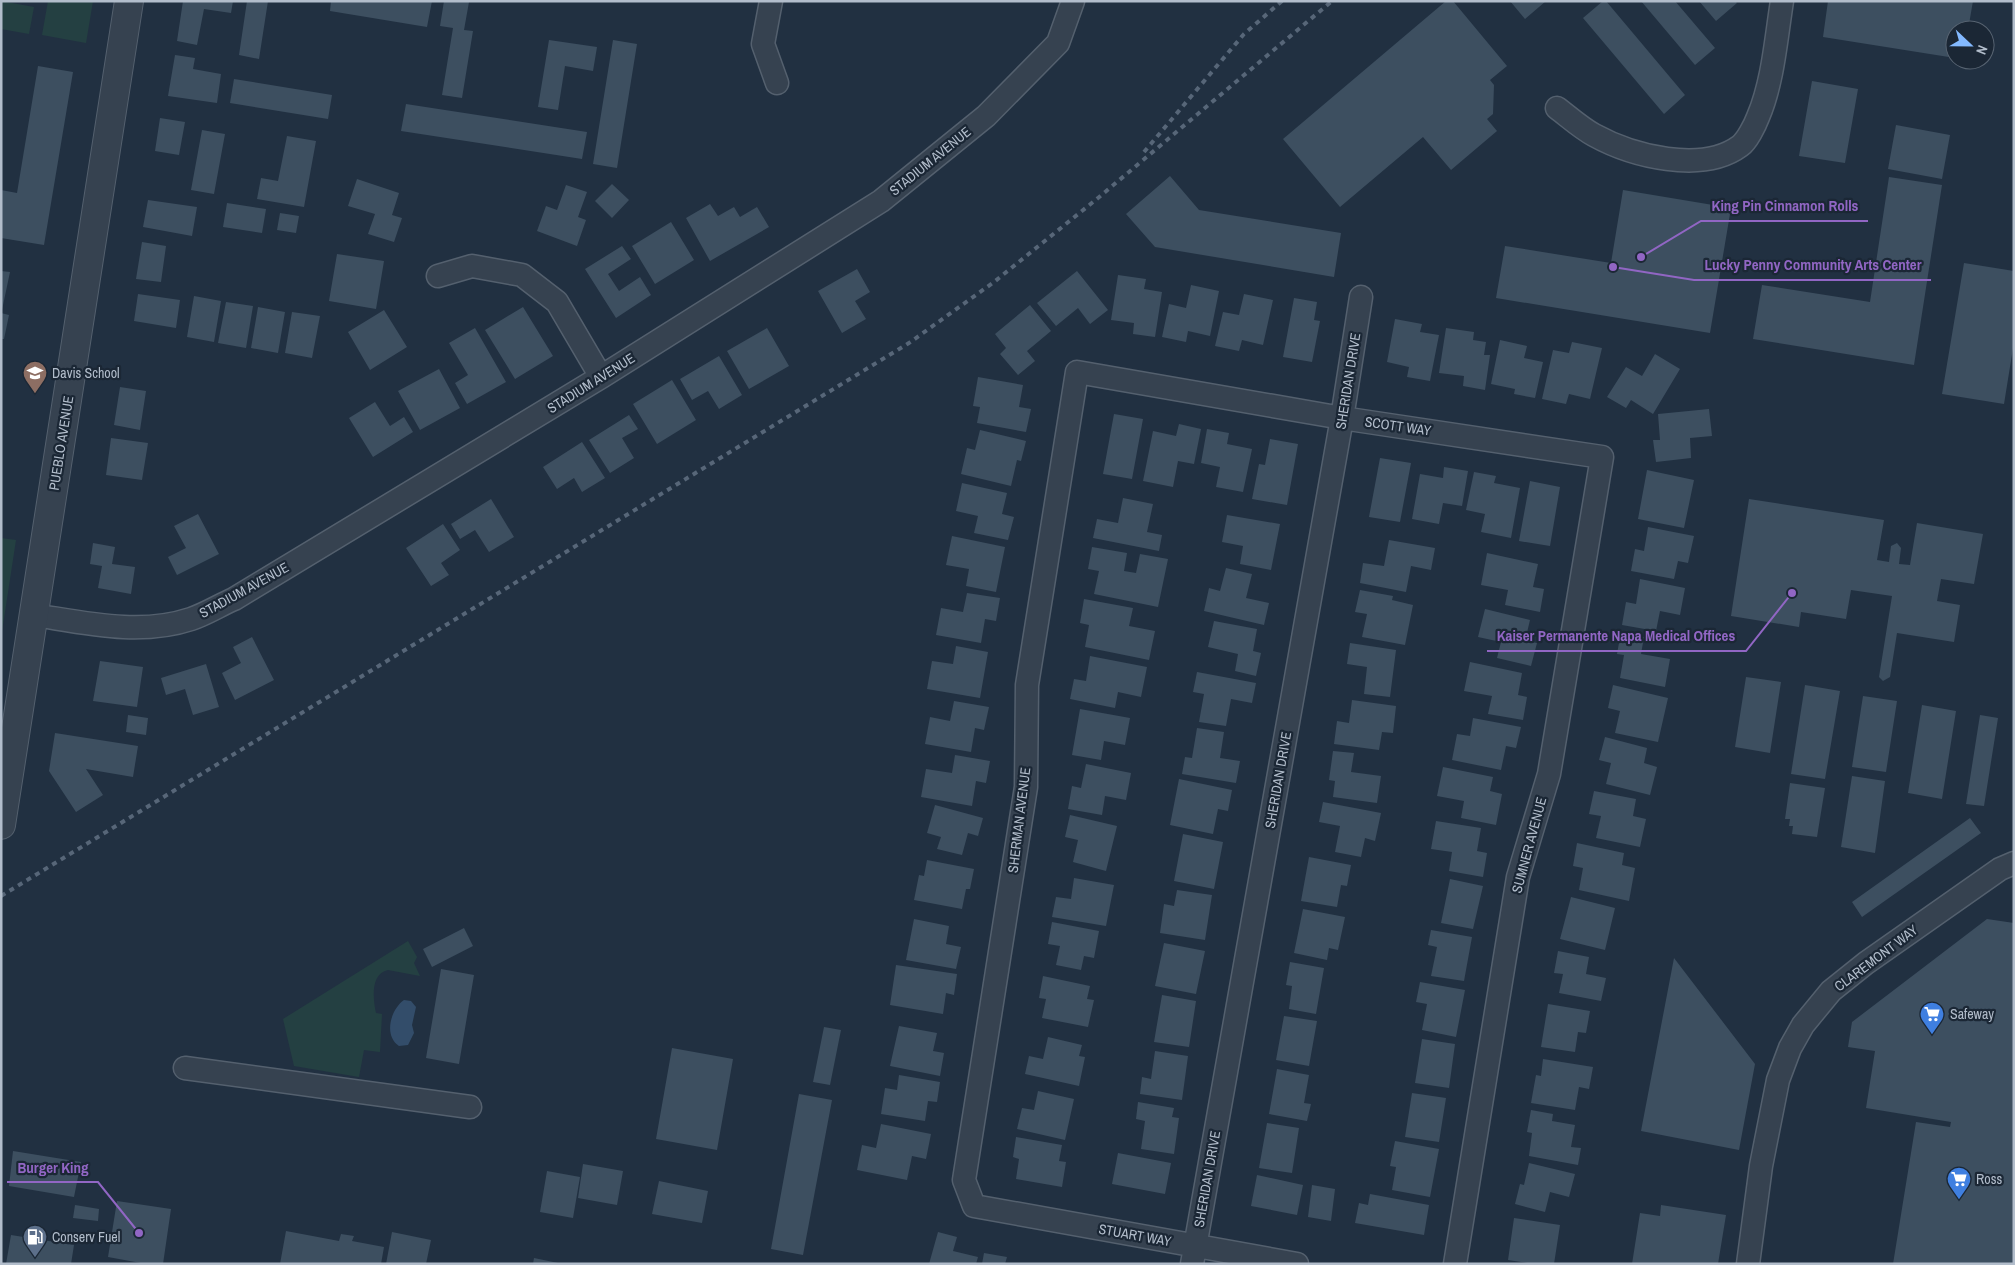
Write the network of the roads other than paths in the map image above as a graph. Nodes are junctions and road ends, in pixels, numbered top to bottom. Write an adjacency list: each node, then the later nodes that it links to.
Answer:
1 (129, 1): 13 (street, PUEBLO AVENUE)
2 (771, 1): 5 (street)
3 (1073, 1): 10 (street, STADIUM AVENUE)
4 (1782, 1): 6 (street)
5 (777, 82)
6 (1557, 108)
7 (438, 276): 10 (street)
8 (1362, 297): 11 (street, SHERIDAN DRIVE)
9 (1077, 372): 11 (street, SCOTT WAY); 18 (street, SHERMAN AVENUE)
10 (601, 377): 13 (street, STADIUM AVENUE)
11 (1342, 418): 12 (street, SCOTT WAY); 19 (street, SHERIDAN DRIVE)
12 (1602, 457): 21 (street, SUMNER AVENUE)
13 (34, 615): 14 (street, PUEBLO AVENUE)
14 (1, 825)
15 (2014, 863): 22 (street, CLAREMONT WAY)
16 (185, 1068): 17 (street)
17 (470, 1107)
18 (974, 1206): 19 (street, STUART WAY)
19 (1193, 1255): 20 (street, STUART WAY)
20 (1297, 1264)
21 (1455, 1264)
22 (1748, 1264)

